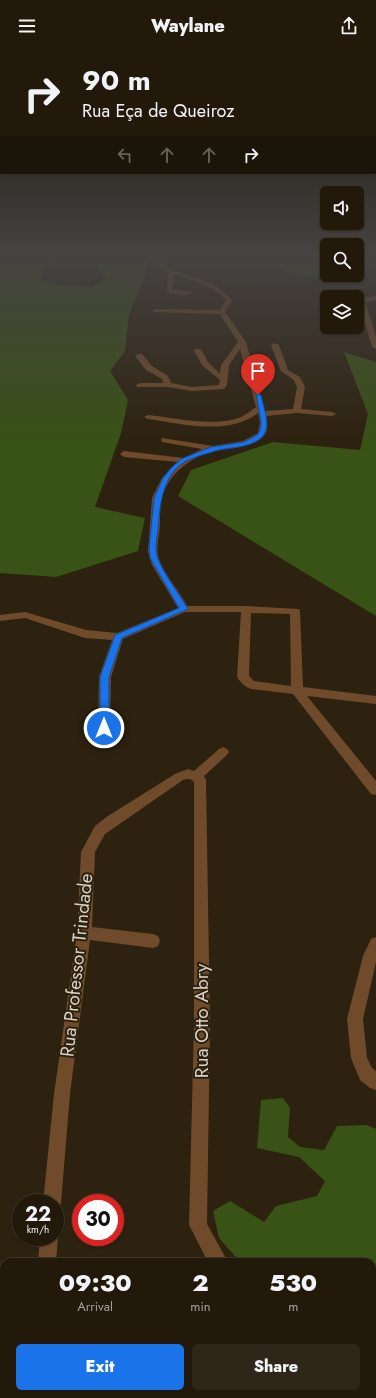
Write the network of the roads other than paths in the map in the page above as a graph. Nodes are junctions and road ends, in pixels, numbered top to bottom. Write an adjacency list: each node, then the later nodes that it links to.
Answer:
1 (225, 317): 3 (street)
2 (373, 323): 5 (street)
3 (242, 342): 8 (street); 11 (street)
4 (275, 345): 12 (street)
5 (376, 347)
6 (198, 351): 8 (street)
7 (139, 356): 9 (street)
8 (223, 378): 9 (street)
9 (168, 384): 10 (street)
10 (140, 385)
11 (261, 410): 12 (street); 14 (street); 16 (street)
12 (297, 411): 13 (street)
13 (332, 414)
14 (148, 417)
15 (165, 440): 16 (street)
16 (213, 449): 18 (street)
17 (124, 454): 18 (street)
18 (183, 460): 19 (street)
19 (184, 609): 20 (street); 22 (street)
20 (246, 609): 23 (street); 23 (street)
21 (0, 618): 22 (street)
22 (118, 636): 25 (street)
23 (297, 691): 24 (street); 28 (street)
24 (376, 700)
25 (104, 728)
26 (223, 752): 27 (street)
27 (196, 776): 29 (street, Rua Professor Trindade); 36 (street, Rua Otto Abry)
28 (376, 790)
29 (84, 933): 30 (street); 33 (street, Rua Professor Trindade)
30 (153, 941)
31 (376, 944): 32 (street)
32 (376, 1082)
33 (53, 1194)
34 (48, 1246): 35 (street)
35 (47, 1258)
36 (216, 1258)

